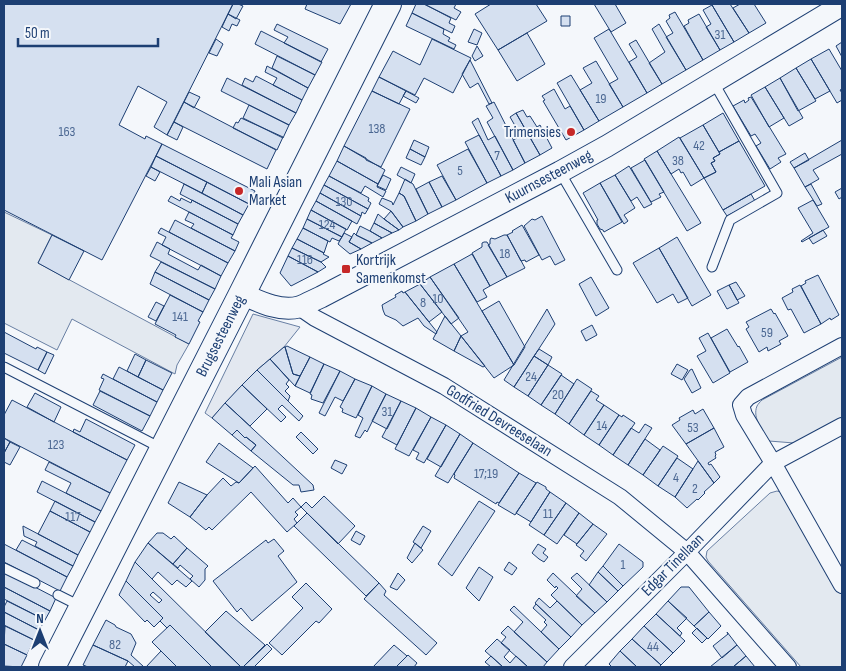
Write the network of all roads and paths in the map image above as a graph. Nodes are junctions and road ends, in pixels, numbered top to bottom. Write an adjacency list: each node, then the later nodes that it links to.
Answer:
1 (388, 4): 7 (main road, Brugsesteenweg)
2 (842, 5): 3 (street, Kuurnsesteenweg)
3 (714, 82): 4 (street, Kuurnsesteenweg); 5 (lane)
4 (560, 172): 6 (lane); 8 (street, Kuurnsesteenweg)
5 (712, 267)
6 (618, 270)
7 (242, 294): 8 (street, Kuurnsesteenweg); 12 (main road, Brugsesteenweg)
8 (299, 307): 14 (street, Godfried Devreeselaan)
9 (842, 346): 13 (street)
10 (4, 366): 12 (lane)
11 (842, 426): 13 (street, Edgar Tinellaan)
12 (164, 449): 19 (main road, Brugsesteenweg)
13 (773, 463): 14 (street, Edgar Tinellaan); 17 (street)
14 (687, 552): 21 (street, Edgar Tinellaan); 22 (street, Godfried Devreeselaan)
15 (4, 568): 16 (lane)
16 (35, 583)
17 (842, 584)
18 (58, 595): 19 (lane)
19 (83, 607): 20 (main road, Brugsesteenweg)
20 (52, 667)
21 (572, 667)
22 (788, 667)

